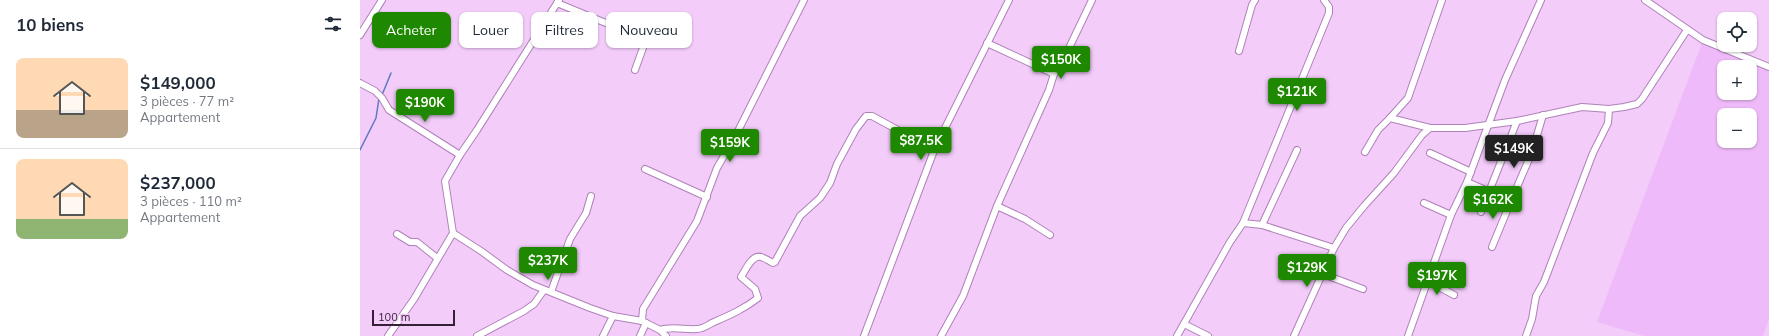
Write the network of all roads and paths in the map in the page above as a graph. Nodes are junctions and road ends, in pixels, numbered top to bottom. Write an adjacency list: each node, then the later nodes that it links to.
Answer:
1 (382, 0): 12 (street)
2 (804, 0): 35 (street)
3 (1009, 0): 13 (street)
4 (1092, 0): 17 (street)
5 (1255, 0): 14 (street)
6 (1324, 0): 41 (street)
7 (1442, 0): 21 (street)
8 (1541, 0): 23 (street)
9 (1645, 0): 11 (street)
10 (558, 2): 16 (street); 29 (street)
11 (1687, 30): 15 (street); 19 (street)
12 (360, 35)
13 (987, 43): 17 (street); 25 (street)
14 (1239, 51)
15 (1769, 67)
16 (635, 70)
17 (1054, 74): 38 (street)
18 (360, 83): 29 (street)
19 (1609, 109): 20 (street); 70 (street)
20 (1543, 115): 22 (street); 36 (street)
21 (1390, 118): 24 (street); 27 (street)
22 (1517, 121): 23 (street); 33 (street)
23 (1490, 124): 24 (street); 31 (street)
24 (1430, 128): 47 (street)
25 (935, 148): 58 (street); 64 (street)
26 (1297, 150): 42 (street)
27 (1365, 152)
28 (1430, 153): 31 (street)
29 (460, 155): 43 (street)
30 (646, 169): 35 (street)
31 (1471, 172): 32 (street)
32 (1467, 182): 33 (street); 40 (street)
33 (1490, 192): 36 (street); 39 (street)
34 (591, 196): 53 (street)
35 (707, 197): 56 (street)
36 (1511, 201): 46 (street)
37 (1424, 204): 40 (street)
38 (997, 206): 45 (street); 65 (street)
39 (1481, 212)
40 (1451, 215): 50 (street)
41 (1242, 223): 42 (street); 57 (street)
42 (1262, 225): 47 (street)
43 (453, 233): 48 (street); 52 (street)
44 (397, 234): 48 (street)
45 (1050, 235)
46 (1492, 247)
47 (1334, 248): 49 (street)
48 (437, 258): 59 (street)
49 (1323, 274): 51 (street); 68 (street)
50 (1428, 281): 54 (street); 69 (street)
51 (1363, 289)
52 (544, 290): 53 (street); 60 (street)
53 (551, 292): 55 (street)
54 (1454, 295)
55 (613, 316): 56 (street); 61 (street)
56 (647, 323): 58 (street); 62 (street)
57 (1184, 324): 66 (street); 67 (street)
58 (660, 330): 63 (street)
59 (388, 336)
60 (476, 336)
61 (604, 336)
62 (640, 336)
63 (666, 336)
64 (864, 336)
65 (941, 336)
66 (1177, 336)
67 (1208, 336)
68 (1294, 336)
69 (1408, 336)
70 (1526, 336)

